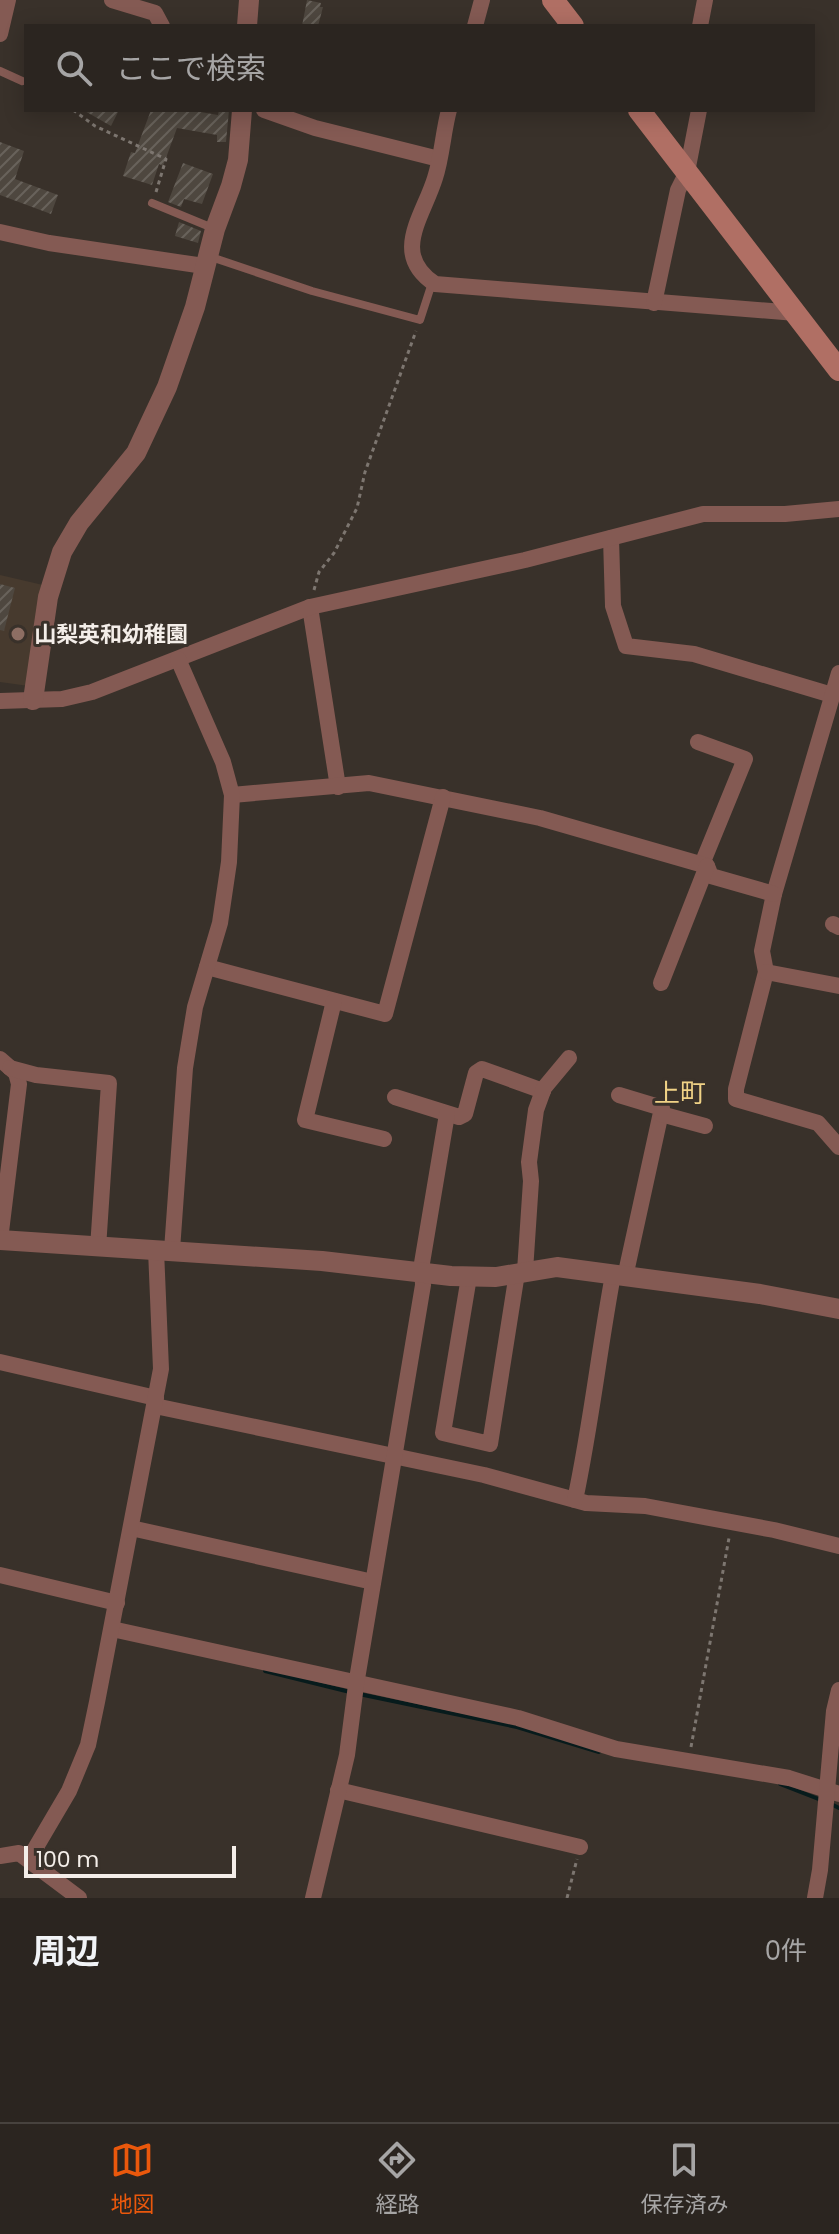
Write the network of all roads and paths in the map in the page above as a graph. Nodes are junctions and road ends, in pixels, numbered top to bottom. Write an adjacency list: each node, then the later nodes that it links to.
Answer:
1 (8, 0): 12 (street)
2 (112, 0): 7 (street)
3 (249, 0): 8 (street)
4 (482, 0): 9 (street)
5 (553, 0): 10 (main road)
6 (705, 0): 11 (street)
7 (161, 24)
8 (247, 24)
9 (476, 24)
10 (571, 24)
11 (700, 24)
12 (0, 34)
13 (0, 71): 14 (lane)
14 (22, 81)
15 (76, 112): 23 (path)
16 (242, 112): 24 (street)
17 (270, 112): 21 (street)
18 (449, 112): 21 (street)
19 (641, 112): 22 (main road)
20 (699, 112): 22 (street)
21 (439, 159): 27 (street)
22 (687, 172): 28 (street); 29 (main road)
23 (152, 203): 24 (lane)
24 (215, 229): 26 (street)
25 (0, 232): 26 (street)
26 (206, 261): 30 (lane); 39 (street)
27 (432, 283): 28 (street); 30 (lane)
28 (654, 303): 29 (street)
29 (796, 313): 31 (main road)
30 (420, 320): 35 (path)
31 (831, 349): 32 (main road)
32 (839, 370)
33 (839, 509): 34 (street)
34 (611, 538): 35 (street); 38 (street)
35 (312, 606): 36 (street); 42 (street)
36 (178, 659): 39 (street); 43 (street)
37 (839, 673): 38 (street)
38 (832, 695): 46 (street)
39 (33, 700): 40 (street)
40 (0, 701)
41 (698, 742): 45 (street)
42 (338, 787): 43 (street); 44 (street)
43 (232, 795): 47 (street)
44 (443, 797): 45 (street); 51 (street)
45 (704, 865): 46 (street); 49 (street)
46 (774, 894): 48 (street)
47 (207, 967): 51 (street); 64 (street)
48 (766, 972): 50 (street); 61 (street)
49 (661, 983)
50 (839, 986)
51 (334, 1001): 60 (street)
52 (569, 1058): 54 (street)
53 (5, 1064): 62 (street); 63 (street)
54 (543, 1091): 57 (street); 65 (street)
55 (619, 1095): 58 (street)
56 (395, 1097): 57 (street)
57 (447, 1114): 66 (street)
58 (661, 1114): 59 (street); 67 (street)
59 (705, 1126)
60 (384, 1139)
61 (839, 1147)
62 (0, 1240): 63 (street)
63 (98, 1248): 64 (street)
64 (164, 1250): 66 (street); 71 (street)
65 (521, 1272): 67 (street); 68 (street); 68 (street)
66 (422, 1274): 68 (street); 72 (street)
67 (619, 1276): 69 (street); 73 (street)
68 (469, 1277)
69 (839, 1309)
70 (0, 1362): 71 (street)
71 (156, 1402): 72 (street); 75 (street)
72 (394, 1456): 73 (street); 78 (street)
73 (575, 1500): 74 (street)
74 (732, 1522): 76 (street); 83 (path)
75 (131, 1528): 78 (street); 79 (street)
76 (839, 1546)
77 (0, 1575): 79 (street)
78 (373, 1582): 81 (street)
79 (117, 1603): 80 (street)
80 (112, 1629): 81 (street); 88 (street)
81 (356, 1688): 83 (street); 84 (street)
82 (839, 1690): 85 (street)
83 (688, 1761): 85 (street)
84 (338, 1790): 86 (street); 90 (street)
85 (829, 1799): 92 (street)
86 (580, 1847): 91 (path)
87 (0, 1856): 88 (street)
88 (29, 1859): 89 (street)
89 (79, 1898)
90 (313, 1898)
91 (567, 1898)
92 (815, 1898)

